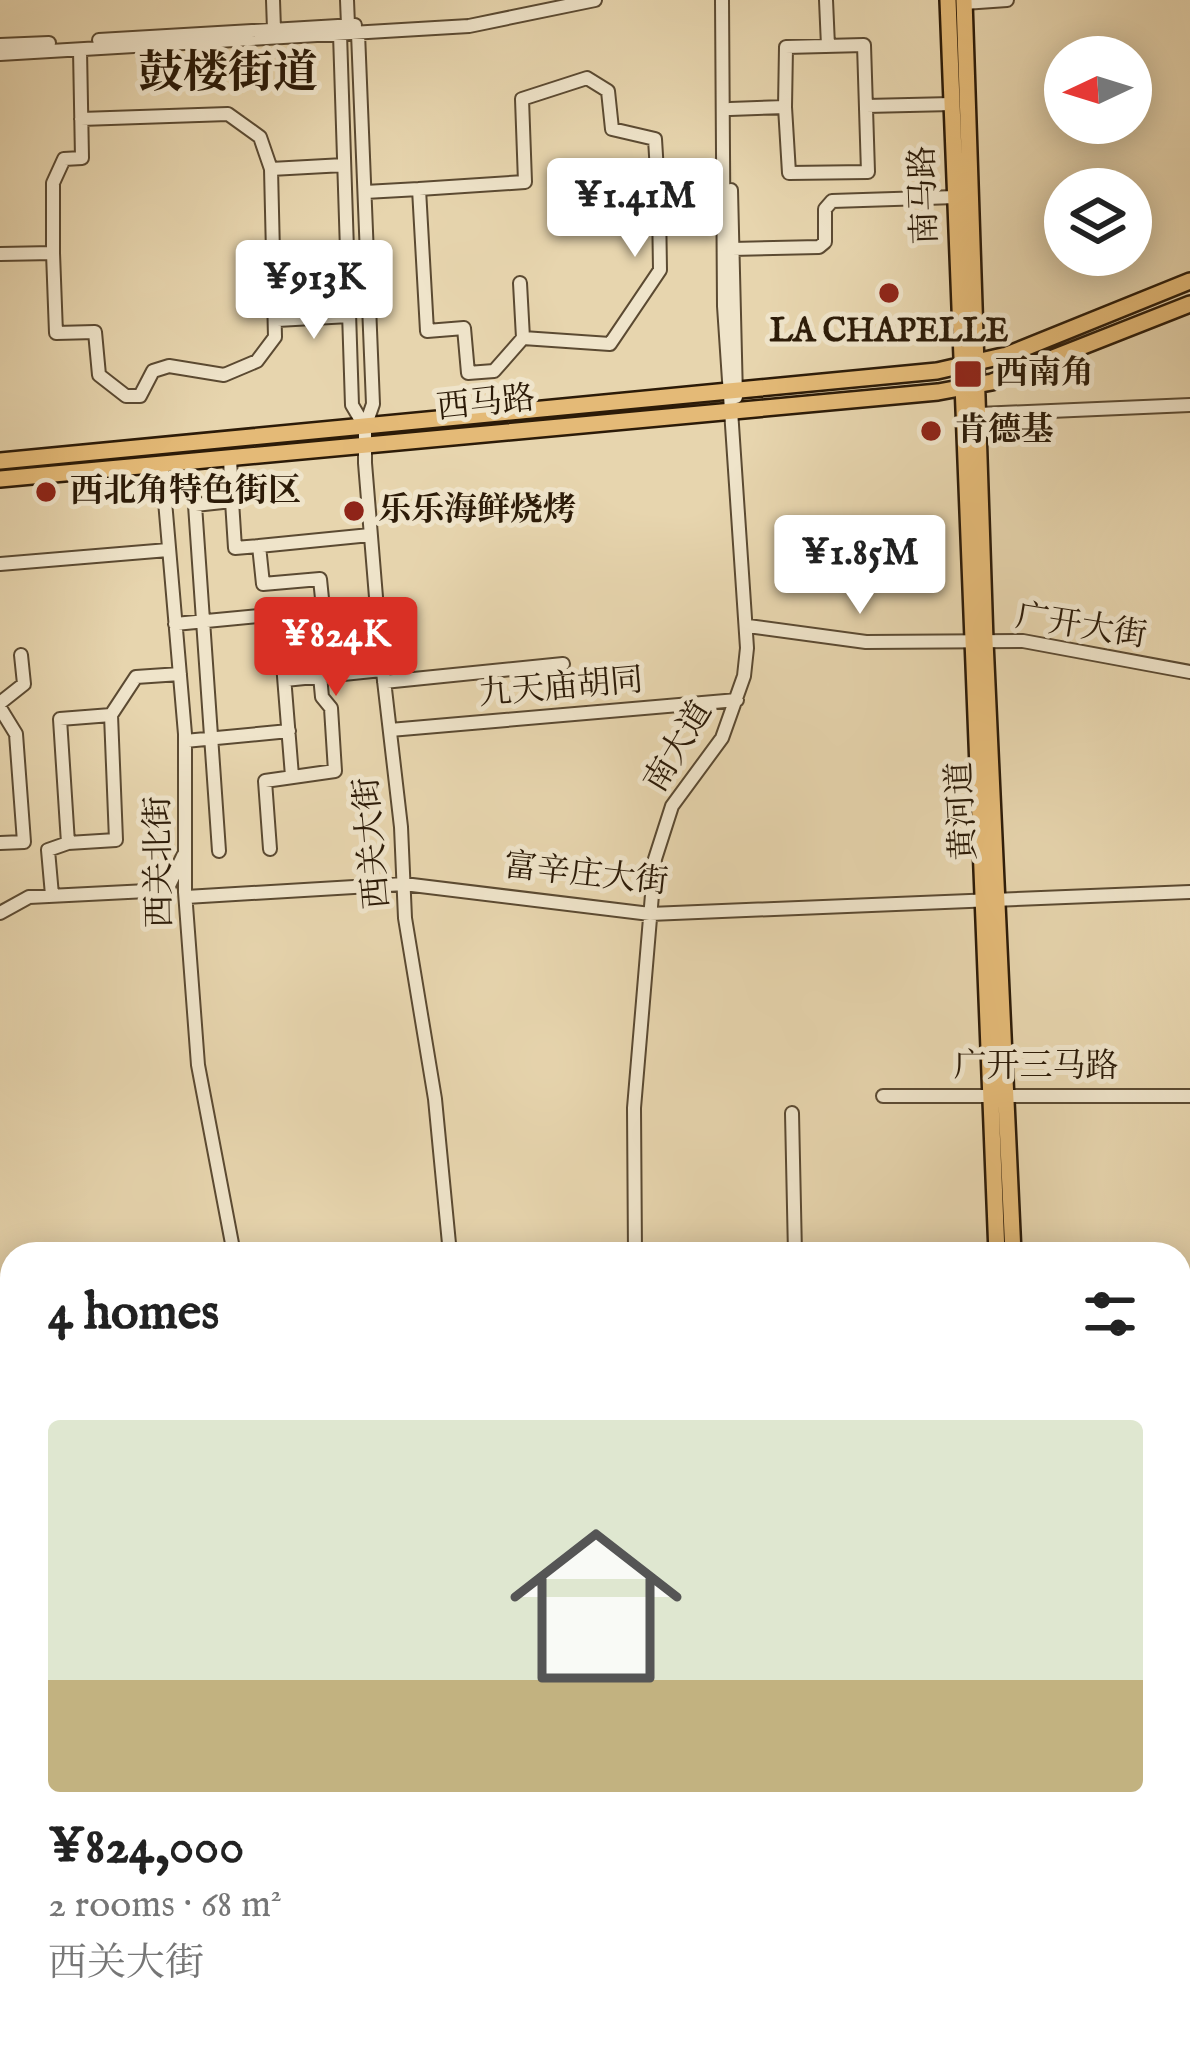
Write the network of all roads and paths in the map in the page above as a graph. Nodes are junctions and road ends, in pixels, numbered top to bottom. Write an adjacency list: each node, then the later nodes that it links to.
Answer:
1 (273, 0): 10 (street)
2 (347, 0): 11 (street)
3 (558, 0): 9 (street)
4 (596, 0): 11 (street)
5 (725, 0): 19 (street); 26 (street)
6 (826, 0): 13 (street)
7 (1007, 0): 8 (street)
8 (959, 1): 16 (main road, 南马路); 37 (main road, 南马路)
9 (509, 5): 11 (street)
10 (274, 29): 11 (street); 12 (street)
11 (349, 31): 14 (street); 21 (street); 24 (street)
12 (0, 45)
13 (828, 46): 17 (street); 18 (street)
14 (80, 50): 15 (street); 20 (street)
15 (0, 54)
16 (952, 104): 17 (street); 25 (main road, 南马路)
17 (866, 106): 18 (street)
18 (785, 107): 19 (street)
19 (730, 109): 28 (street)
20 (81, 119): 22 (street); 29 (street)
21 (344, 165): 22 (street); 34 (street)
22 (271, 169): 35 (street)
23 (418, 189): 24 (street); 27 (street); 36 (street)
24 (364, 192): 43 (street)
25 (956, 196): 28 (street); 37 (main road, 南马路)
26 (723, 202): 27 (street); 39 (street)
27 (659, 205): 36 (street)
28 (732, 248): 39 (street)
29 (53, 253): 30 (street); 35 (street)
30 (0, 254)
31 (1190, 281): 37 (main road, 西马路)
32 (520, 283): 36 (street)
33 (1190, 304): 38 (main road, 西马路)
34 (349, 316): 35 (street); 43 (street)
35 (277, 320)
36 (523, 338)
37 (968, 366): 38 (main road, 南马路); 39 (main road, 西马路)
38 (969, 387): 41 (main road, 西马路); 42 (main road, 黄河道); 56 (main road, 黄河道)
39 (733, 391): 41 (street, 南大道); 43 (main road, 西马路)
40 (1190, 405): 42 (street)
41 (733, 410): 44 (main road, 西马路); 55 (street, 南大道)
42 (979, 414): 56 (main road, 黄河道)
43 (365, 427): 44 (street, 西关大街); 47 (main road, 西马路)
44 (365, 447): 45 (main road, 西马路); 49 (street, 西关大街)
45 (230, 458): 46 (main road, 西马路); 48 (street)
46 (162, 466): 47 (main road, 西马路); 51 (street, 西关北街)
47 (1, 467)
48 (232, 501): 50 (street); 53 (street)
49 (370, 536): 50 (street); 61 (street, 西关大街)
50 (259, 546): 62 (street)
51 (168, 550): 52 (street); 54 (street, 西关北街)
52 (0, 564)
53 (205, 621): 54 (street); 63 (street); 69 (street)
54 (175, 624): 60 (street, 西关北街)
55 (748, 626): 56 (street, 广开大街); 64 (street, 南大道)
56 (977, 640): 59 (street, 广开大街); 80 (main road, 黄河道)
57 (21, 655): 65 (street)
58 (563, 664): 61 (street)
59 (1190, 672)
60 (179, 674): 66 (street); 70 (street, 西关北街)
61 (383, 676): 62 (street); 67 (street, 西关大街)
62 (320, 677): 63 (street); 71 (street)
63 (285, 680): 68 (street)
64 (737, 700): 67 (street, 九天庙胡同); 83 (street, 南大道)
65 (0, 706): 73 (street)
66 (110, 716): 72 (street); 72 (street)
67 (390, 730): 77 (street, 西关大街)
68 (289, 731): 69 (street); 71 (street)
69 (213, 739): 70 (street); 75 (street)
70 (185, 741): 76 (street, 西关北街)
71 (292, 776): 74 (street)
72 (68, 843): 79 (street)
73 (0, 844)
74 (270, 849)
75 (219, 851)
76 (184, 853): 79 (street); 81 (street, 西关北街)
77 (404, 884): 81 (street, 富辛庄大街); 83 (street, 富辛庄大街); 89 (street, 西关大街)
78 (1190, 892): 80 (street, 富辛庄大街)
79 (52, 895): 82 (street)
80 (989, 896): 83 (street, 富辛庄大街); 84 (main road, 黄河道)
81 (186, 898): 88 (street, 西关北街)
82 (0, 913)
83 (650, 914): 90 (street, 南大道)
84 (998, 1092): 85 (street, 广开三马路); 86 (street, 广开三马路); 92 (main road, 黄河道); 93 (main road, 黄河道)
85 (883, 1096)
86 (1190, 1096)
87 (792, 1112): 91 (street)
88 (232, 1242)
89 (449, 1242)
90 (635, 1242)
91 (795, 1242)
92 (997, 1242)
93 (1012, 1242)

